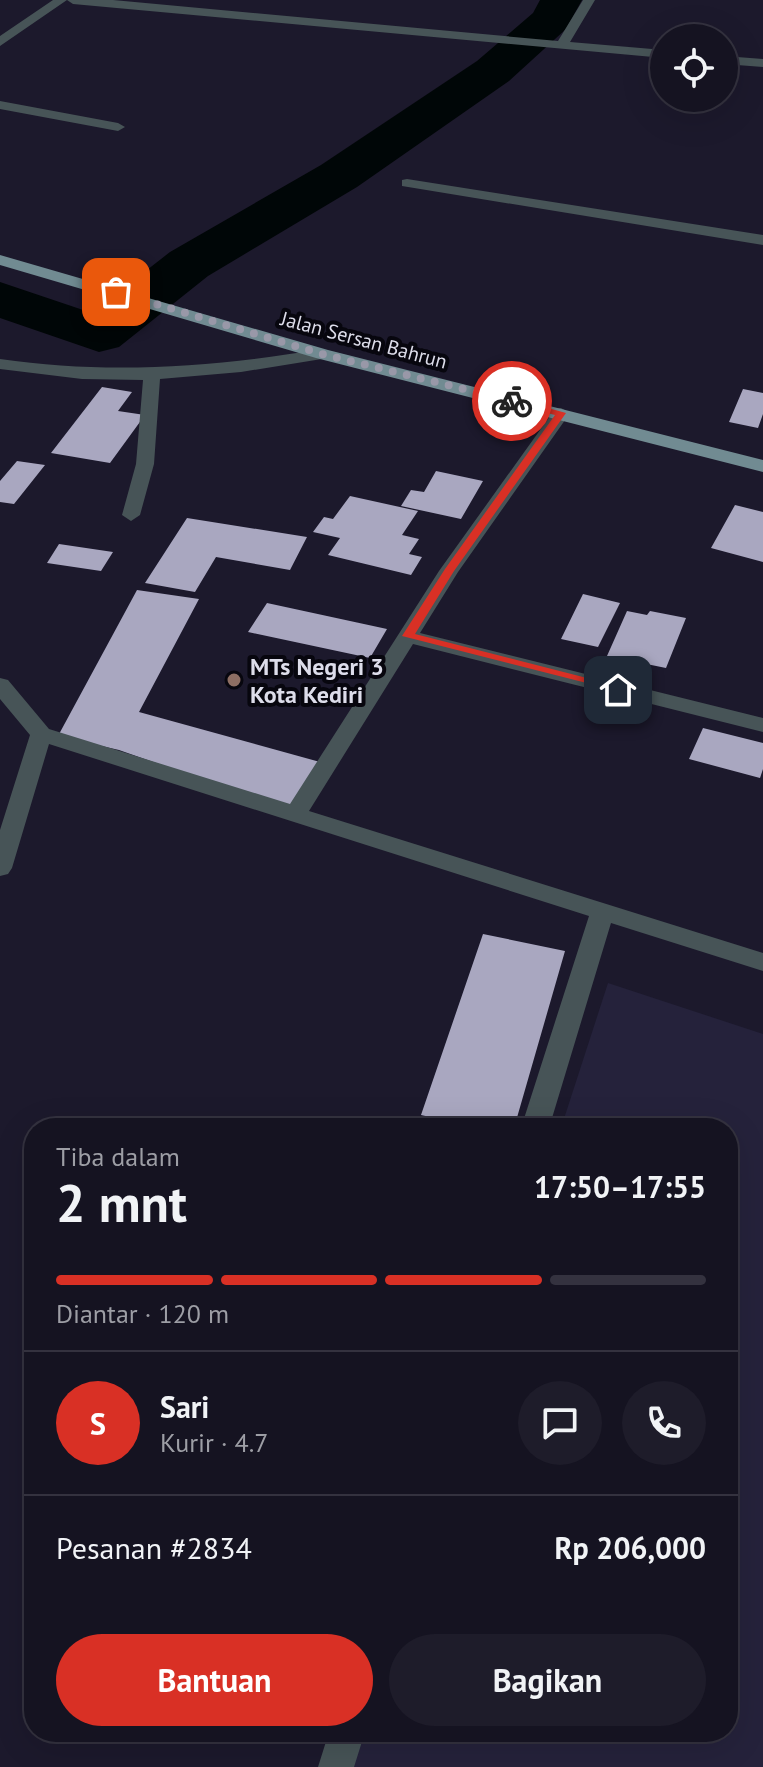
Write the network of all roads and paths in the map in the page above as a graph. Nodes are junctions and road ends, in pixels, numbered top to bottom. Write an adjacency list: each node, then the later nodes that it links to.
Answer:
1 (61, 0): 4 (street)
2 (73, 0): 5 (street)
3 (589, 0): 5 (street)
4 (0, 42)
5 (562, 45): 6 (street)
6 (650, 53)
7 (738, 61): 8 (street)
8 (763, 63)
9 (0, 105): 10 (street)
10 (118, 127)
11 (407, 183): 12 (street)
12 (763, 240)
13 (0, 260): 14 (main road, Jalan Sersan Bahrun)
14 (322, 354): 16 (street); 17 (main road, Jalan Sersan Bahrun)
15 (0, 364): 16 (street)
16 (152, 375): 19 (street)
17 (561, 413): 18 (main road, Jalan Sersan Bahrun); 20 (street)
18 (763, 466)
19 (131, 515)
20 (408, 636): 22 (street); 24 (street)
21 (0, 685): 23 (street)
22 (763, 725)
23 (41, 734): 24 (street); 25 (street)
24 (295, 815): 26 (street)
25 (0, 868)
26 (602, 913): 27 (street); 28 (street)
27 (763, 962)
28 (538, 1118)
29 (344, 1742): 30 (street)
30 (336, 1767)

